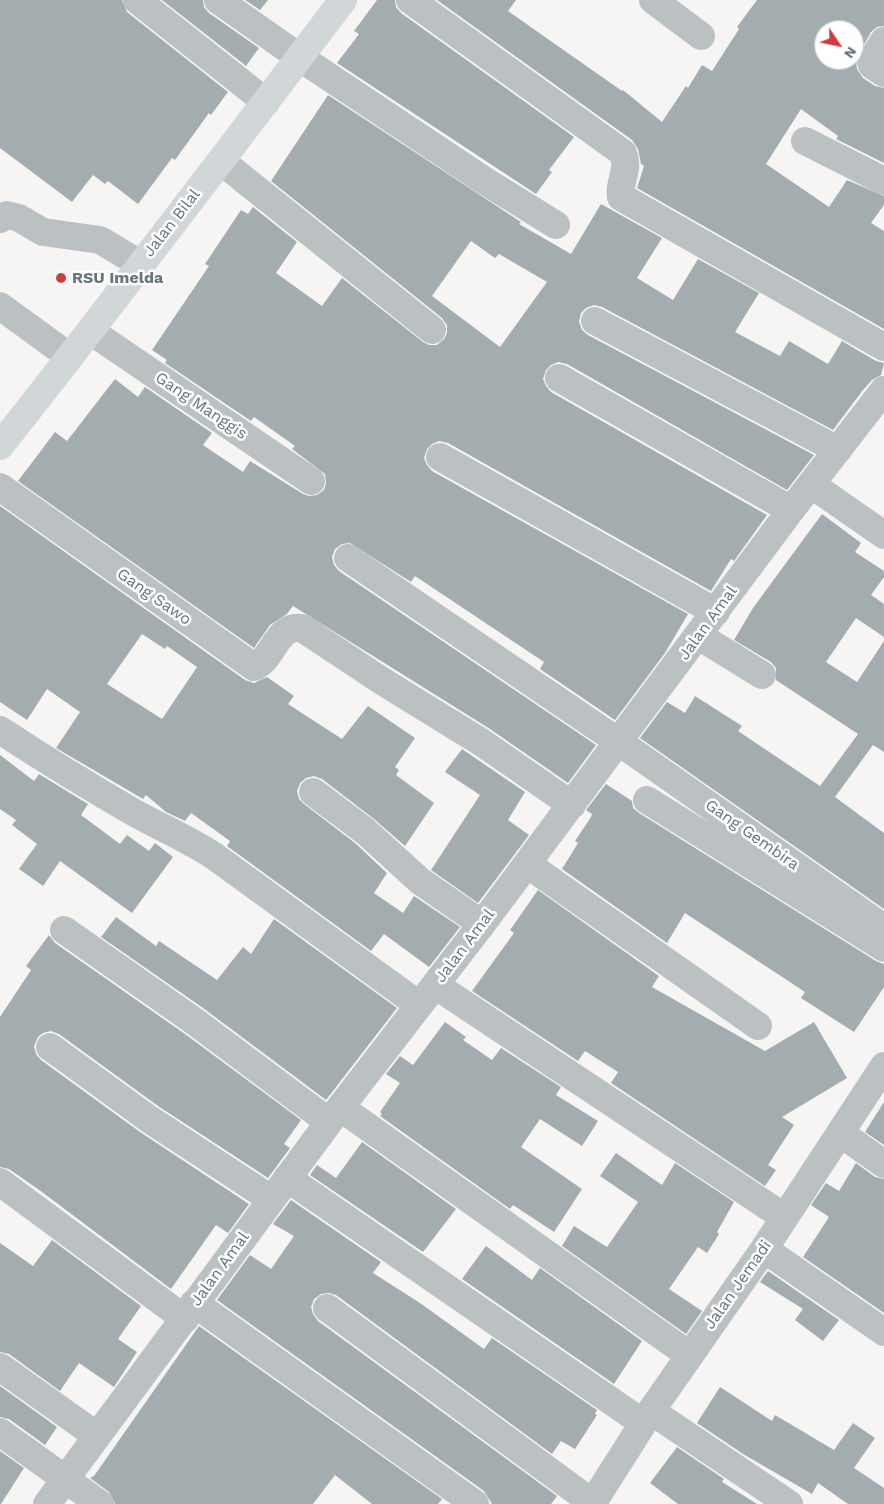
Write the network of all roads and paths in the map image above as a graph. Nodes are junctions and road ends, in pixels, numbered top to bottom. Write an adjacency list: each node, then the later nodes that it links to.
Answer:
1 (137, 0): 10 (street)
2 (218, 0): 8 (street)
3 (343, 0): 8 (main road, Jalan Bilal)
4 (410, 0): 21 (street)
5 (654, 0): 6 (street)
6 (701, 36)
7 (884, 41): 9 (street)
8 (299, 58): 10 (main road, Jalan Bilal); 15 (street)
9 (884, 73)
10 (266, 102): 12 (main road, Jalan Bilal)
11 (805, 141): 13 (street)
12 (221, 161): 16 (main road, Jalan Bilal); 19 (street)
13 (884, 181)
14 (0, 219): 16 (street)
15 (556, 225)
16 (140, 264): 20 (main road, Jalan Bilal)
17 (0, 306): 22 (street)
18 (594, 321): 26 (street)
19 (432, 330)
20 (92, 332): 22 (main road, Jalan Bilal); 28 (street, Gang Manggis)
21 (884, 348)
22 (70, 358): 25 (main road, Jalan Bilal)
23 (559, 378): 31 (street)
24 (884, 390): 26 (street, Jalan Amal)
25 (0, 446)
26 (838, 450): 29 (street, Jalan Amal)
27 (440, 457): 34 (street)
28 (310, 481)
29 (812, 485): 31 (street, Jalan Amal); 32 (street)
30 (0, 487): 41 (street, Gang Sawo)
31 (791, 510): 34 (street, Jalan Amal)
32 (884, 536)
33 (348, 558): 38 (street, Gang Gembira)
34 (716, 612): 35 (street, Jalan Amal)
35 (699, 636): 36 (street); 38 (street, Jalan Amal)
36 (762, 675)
37 (0, 730): 47 (street)
38 (620, 742): 41 (street, Jalan Amal); 44 (street, Gang Gembira)
39 (313, 792): 43 (street)
40 (647, 800): 46 (street)
41 (572, 805): 42 (street, Jalan Amal)
42 (527, 864): 43 (street, Jalan Amal); 48 (street)
43 (482, 924): 47 (street, Jalan Amal)
44 (884, 928)
45 (64, 930): 51 (street)
46 (884, 948)
47 (427, 995): 51 (street, Jalan Amal); 56 (street)
48 (758, 1026)
49 (50, 1047): 55 (street)
50 (884, 1066): 52 (street, Jalan Jemadi)
51 (335, 1115): 55 (street, Jalan Amal); 61 (street)
52 (840, 1133): 53 (street); 56 (street, Jalan Jemadi)
53 (884, 1164)
54 (0, 1182): 59 (street)
55 (279, 1189): 59 (street, Jalan Amal); 63 (street)
56 (784, 1217): 57 (street, Jalan Jemadi)
57 (764, 1249): 60 (street); 61 (street, Jalan Jemadi)
58 (328, 1308): 70 (street)
59 (189, 1311): 65 (street, Jalan Amal); 69 (street)
60 (884, 1332)
61 (689, 1354): 63 (street, Jalan Jemadi)
62 (0, 1367): 65 (street)
63 (647, 1417): 70 (street, Jalan Jemadi); 71 (street)
64 (0, 1432): 66 (street)
65 (97, 1436): 66 (street, Jalan Amal)
66 (66, 1479): 67 (street, Jalan Amal); 68 (street)
67 (47, 1504)
68 (100, 1504)
69 (475, 1504)
70 (593, 1504)
71 (789, 1504)

